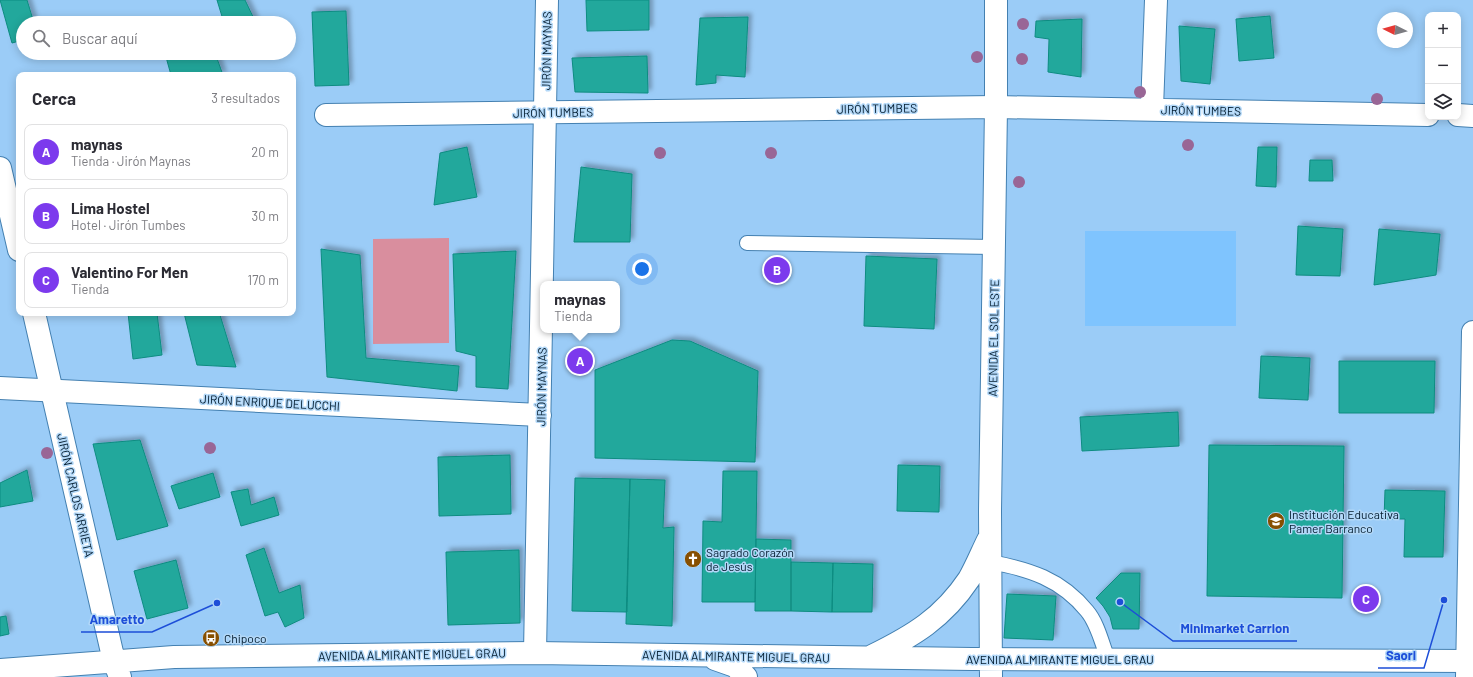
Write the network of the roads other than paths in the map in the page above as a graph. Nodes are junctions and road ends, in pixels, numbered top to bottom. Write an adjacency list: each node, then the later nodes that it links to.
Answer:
1 (547, 0): 6 (street, JIRÓN MAYNAS)
2 (996, 0): 4 (street, AVENIDA EL SOL ESTE)
3 (1156, 0): 5 (street)
4 (996, 107): 5 (street, JIRÓN TUMBES); 6 (street, JIRÓN TUMBES); 14 (street, AVENIDA EL SOL ESTE)
5 (1152, 108): 8 (street, JIRÓN TUMBES)
6 (545, 112): 7 (street, JIRÓN TUMBES); 15 (street, JIRÓN MAYNAS)
7 (326, 114)
8 (1425, 115)
9 (1461, 116): 10 (street)
10 (1473, 116)
11 (0, 168): 12 (street)
12 (16, 237)
13 (747, 243): 14 (lane)
14 (994, 247): 22 (street, AVENIDA EL SOL ESTE)
15 (542, 281)
16 (35, 316): 20 (street, JIRÓN CARLOS ARRIETA)
17 (1473, 332): 28 (street)
18 (541, 333): 21 (street, JIRÓN MAYNAS)
19 (0, 388): 20 (street, JIRÓN ENRIQUE DELUCCHI)
20 (52, 392): 21 (street, JIRÓN ENRIQUE DELUCCHI); 30 (street, JIRÓN CARLOS ARRIETA)
21 (540, 415): 24 (street, JIRÓN MAYNAS)
22 (990, 535): 23 (street, AVENIDA EL SOL ESTE); 26 (street)
23 (990, 562): 27 (lane); 29 (street, AVENIDA EL SOL ESTE)
24 (535, 653): 25 (street, AVENIDA ALMIRANTE MIGUEL GRAU); 30 (street, AVENIDA ALMIRANTE MIGUEL GRAU)
25 (693, 655): 26 (street, AVENIDA ALMIRANTE MIGUEL GRAU); 32 (street)
26 (869, 658): 29 (street, AVENIDA ALMIRANTE MIGUEL GRAU)
27 (1108, 660): 28 (street, AVENIDA ALMIRANTE MIGUEL GRAU); 29 (street, AVENIDA ALMIRANTE MIGUEL GRAU)
28 (1469, 666)
29 (991, 668)
30 (117, 669): 31 (street, AVENIDA ALMIRANTE MIGUEL GRAU)
31 (0, 670)
32 (746, 677)

